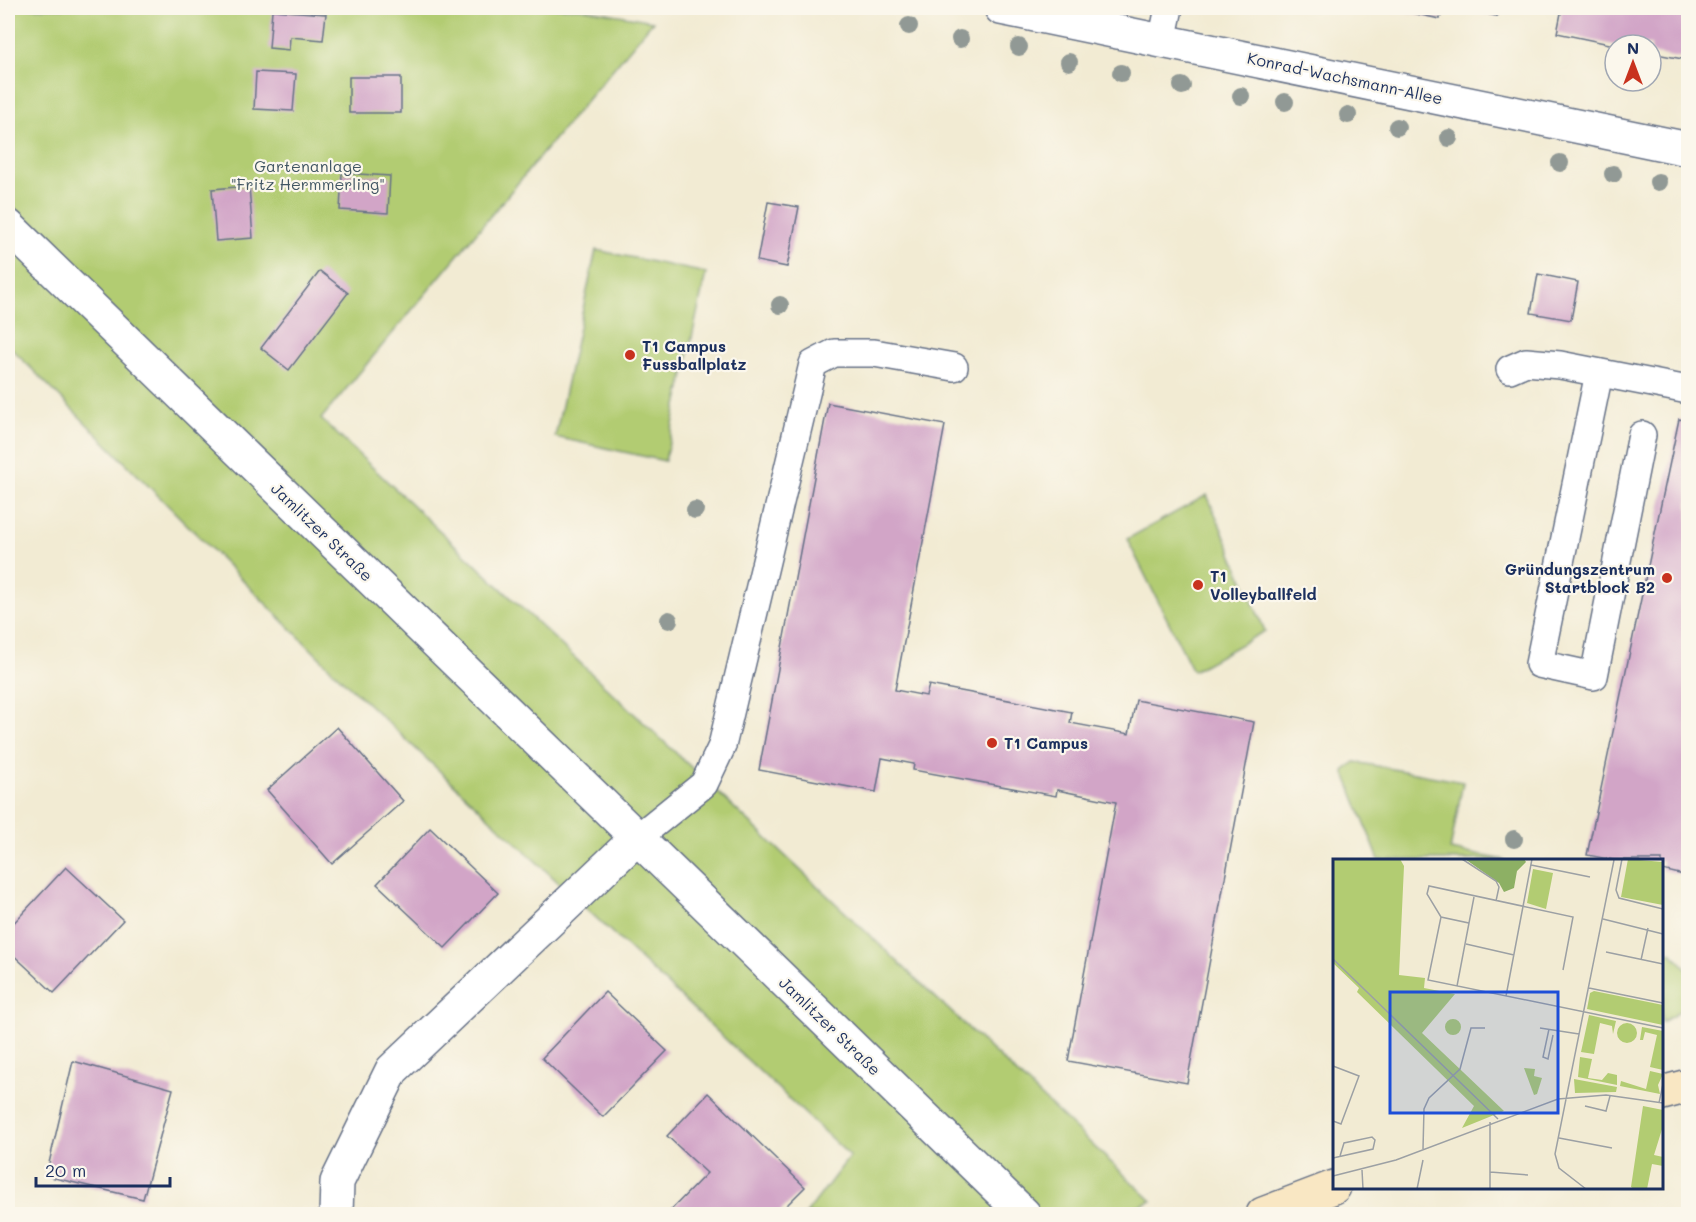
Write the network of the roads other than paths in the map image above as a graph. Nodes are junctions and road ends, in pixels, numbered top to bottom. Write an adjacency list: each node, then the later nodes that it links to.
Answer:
1 (1001, 8): 3 (street, Konrad-Wachsmann-Allee)
2 (1169, 8): 3 (lane)
3 (1162, 41): 4 (street, Konrad-Wachsmann-Allee)
4 (1689, 149)
5 (8, 226): 11 (street, Jamlitzer Straße)
6 (954, 368): 11 (lane)
7 (1510, 369): 8 (lane)
8 (1599, 373): 9 (lane); 10 (lane)
9 (1689, 390)
10 (1642, 435)
11 (637, 838): 15 (street); 16 (street, Jamlitzer Straße)
12 (1689, 1086): 13 (street)
13 (1663, 1093)
14 (1333, 1188): 17 (street)
15 (336, 1215)
16 (1024, 1215)
17 (1263, 1215)

